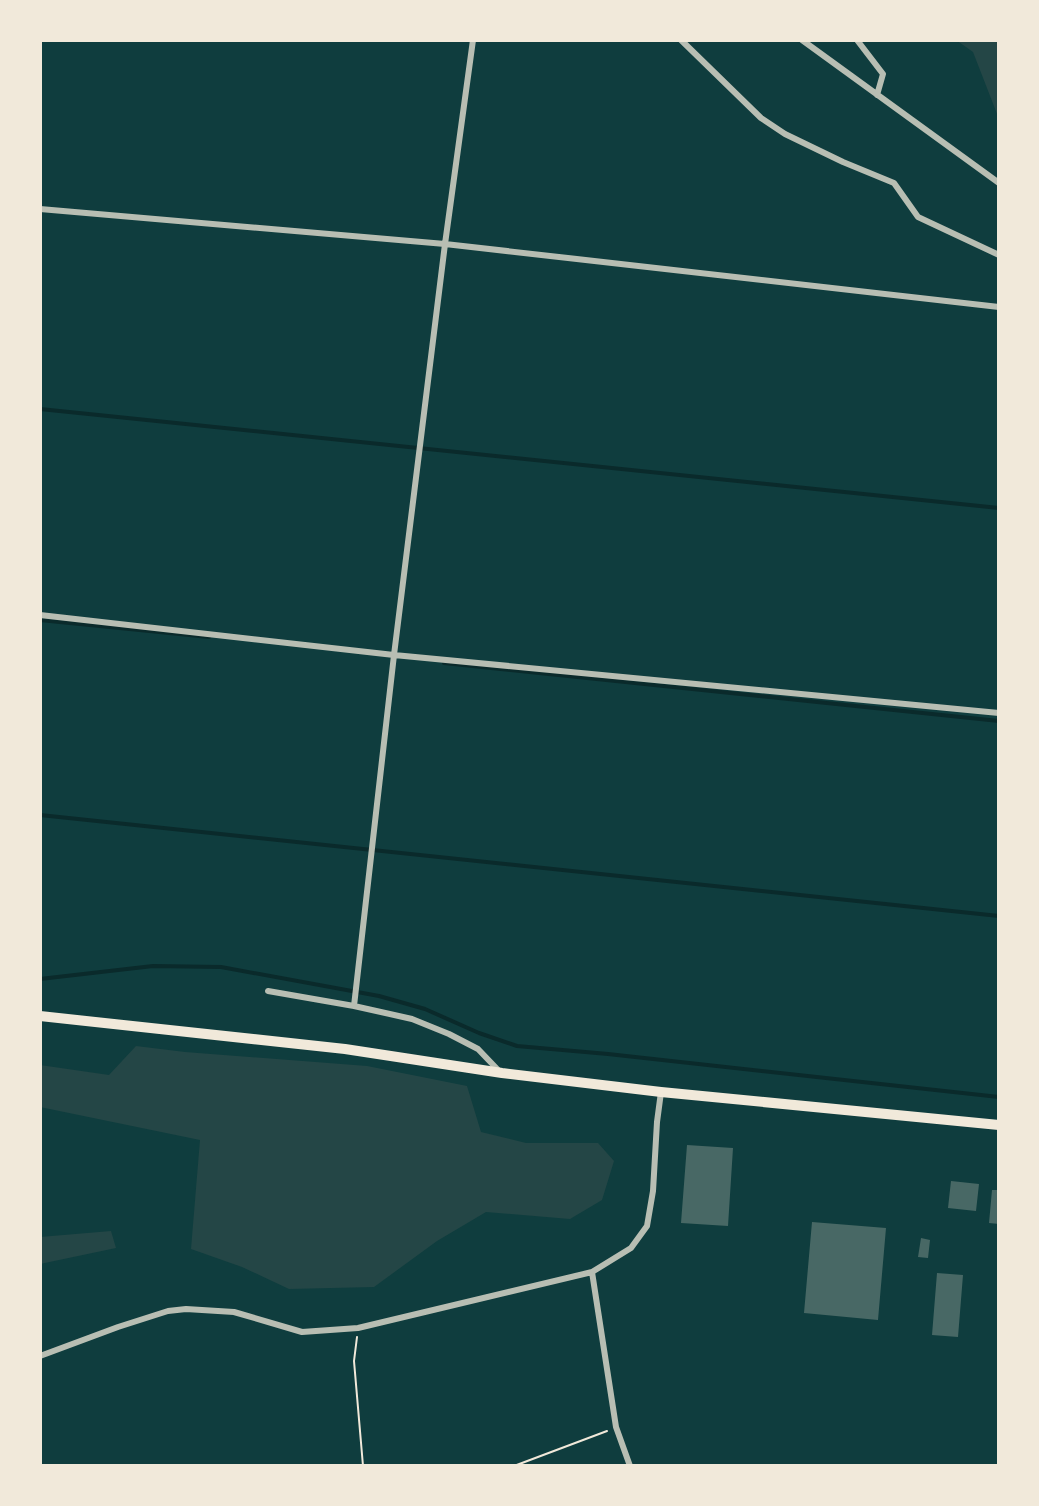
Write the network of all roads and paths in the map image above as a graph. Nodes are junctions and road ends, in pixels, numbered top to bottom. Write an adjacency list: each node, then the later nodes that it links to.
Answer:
1 (473, 40): 8 (street)
2 (681, 40): 9 (street)
3 (802, 40): 5 (street)
4 (857, 40): 5 (street)
5 (877, 95): 6 (street)
6 (999, 183)
7 (40, 209): 8 (street)
8 (445, 244): 10 (street); 12 (street)
9 (999, 255)
10 (999, 307)
11 (40, 615): 12 (street)
12 (394, 655): 13 (street); 15 (street)
13 (999, 713)
14 (268, 991): 15 (street)
15 (354, 1006): 17 (street)
16 (40, 1016): 17 (highway)
17 (502, 1073): 18 (highway)
18 (661, 1092): 19 (highway); 20 (street)
19 (999, 1125)
20 (592, 1272): 21 (street); 23 (street)
21 (358, 1328): 22 (street); 24 (path)
22 (40, 1356)
23 (616, 1427): 25 (path); 26 (street)
24 (363, 1466)
25 (514, 1466)
26 (630, 1466)

